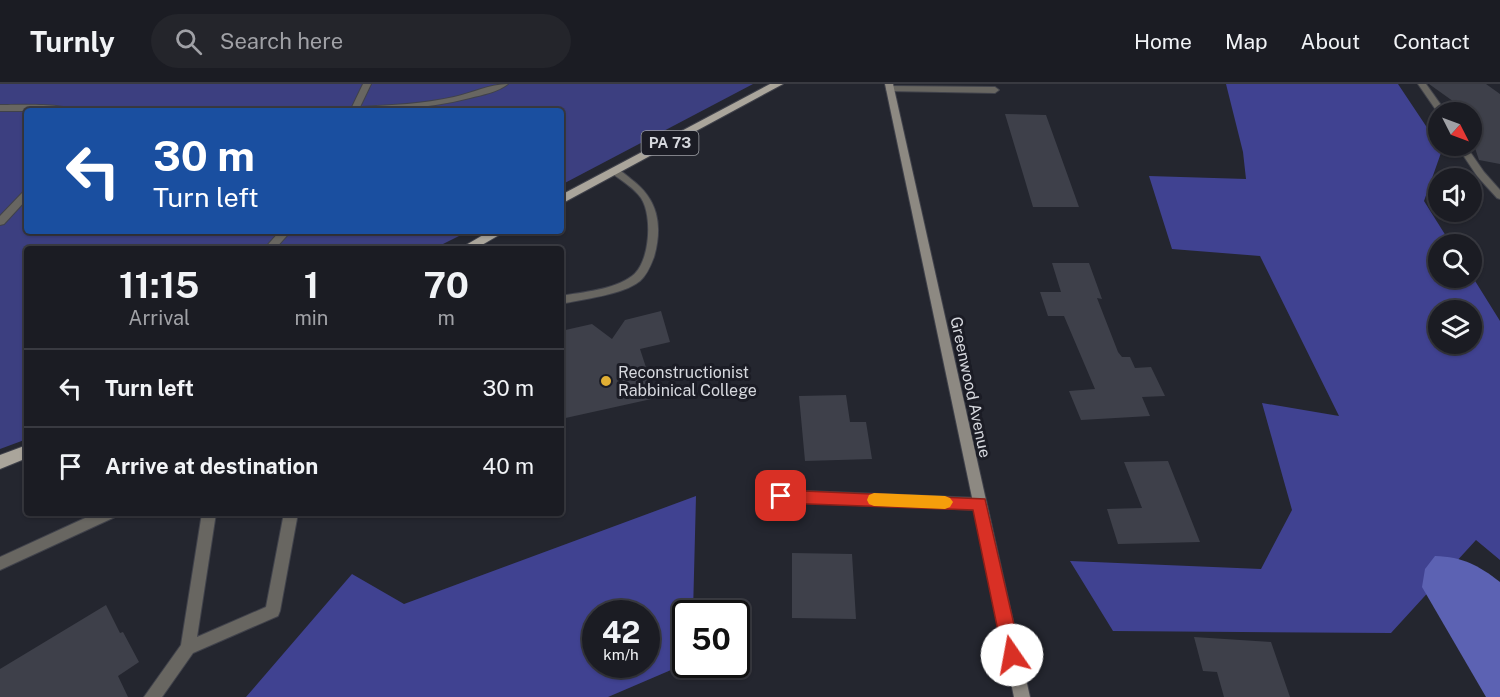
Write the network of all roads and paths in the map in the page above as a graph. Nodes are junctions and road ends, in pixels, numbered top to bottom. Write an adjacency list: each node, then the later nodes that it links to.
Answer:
1 (367, 84): 12 (lane)
2 (504, 84): 13 (lane)
3 (778, 84): 15 (main road, PA 73)
4 (1422, 84): 7 (lane)
5 (890, 87): 6 (lane); 28 (main road, Greenwood Avenue)
6 (995, 90)
7 (1435, 102)
8 (0, 108): 10 (lane)
9 (24, 108): 11 (lane)
10 (24, 108)
11 (42, 108)
12 (356, 108)
13 (375, 108)
14 (1468, 156): 17 (lane)
15 (616, 172): 18 (main road, PA 73); 24 (lane)
16 (24, 196): 19 (lane)
17 (1500, 196)
18 (564, 198)
19 (0, 222)
20 (283, 234): 22 (lane)
21 (494, 234): 23 (main road)
22 (272, 246)
23 (471, 246)
24 (564, 299)
25 (24, 452): 26 (main road)
26 (0, 462)
27 (781, 496): 28 (lane)
28 (979, 504): 35 (main road, Greenwood Avenue)
29 (104, 516): 32 (lane)
30 (209, 516): 33 (lane)
31 (290, 516): 33 (lane)
32 (0, 564)
33 (188, 648): 34 (lane)
34 (152, 697)
35 (1022, 697)

